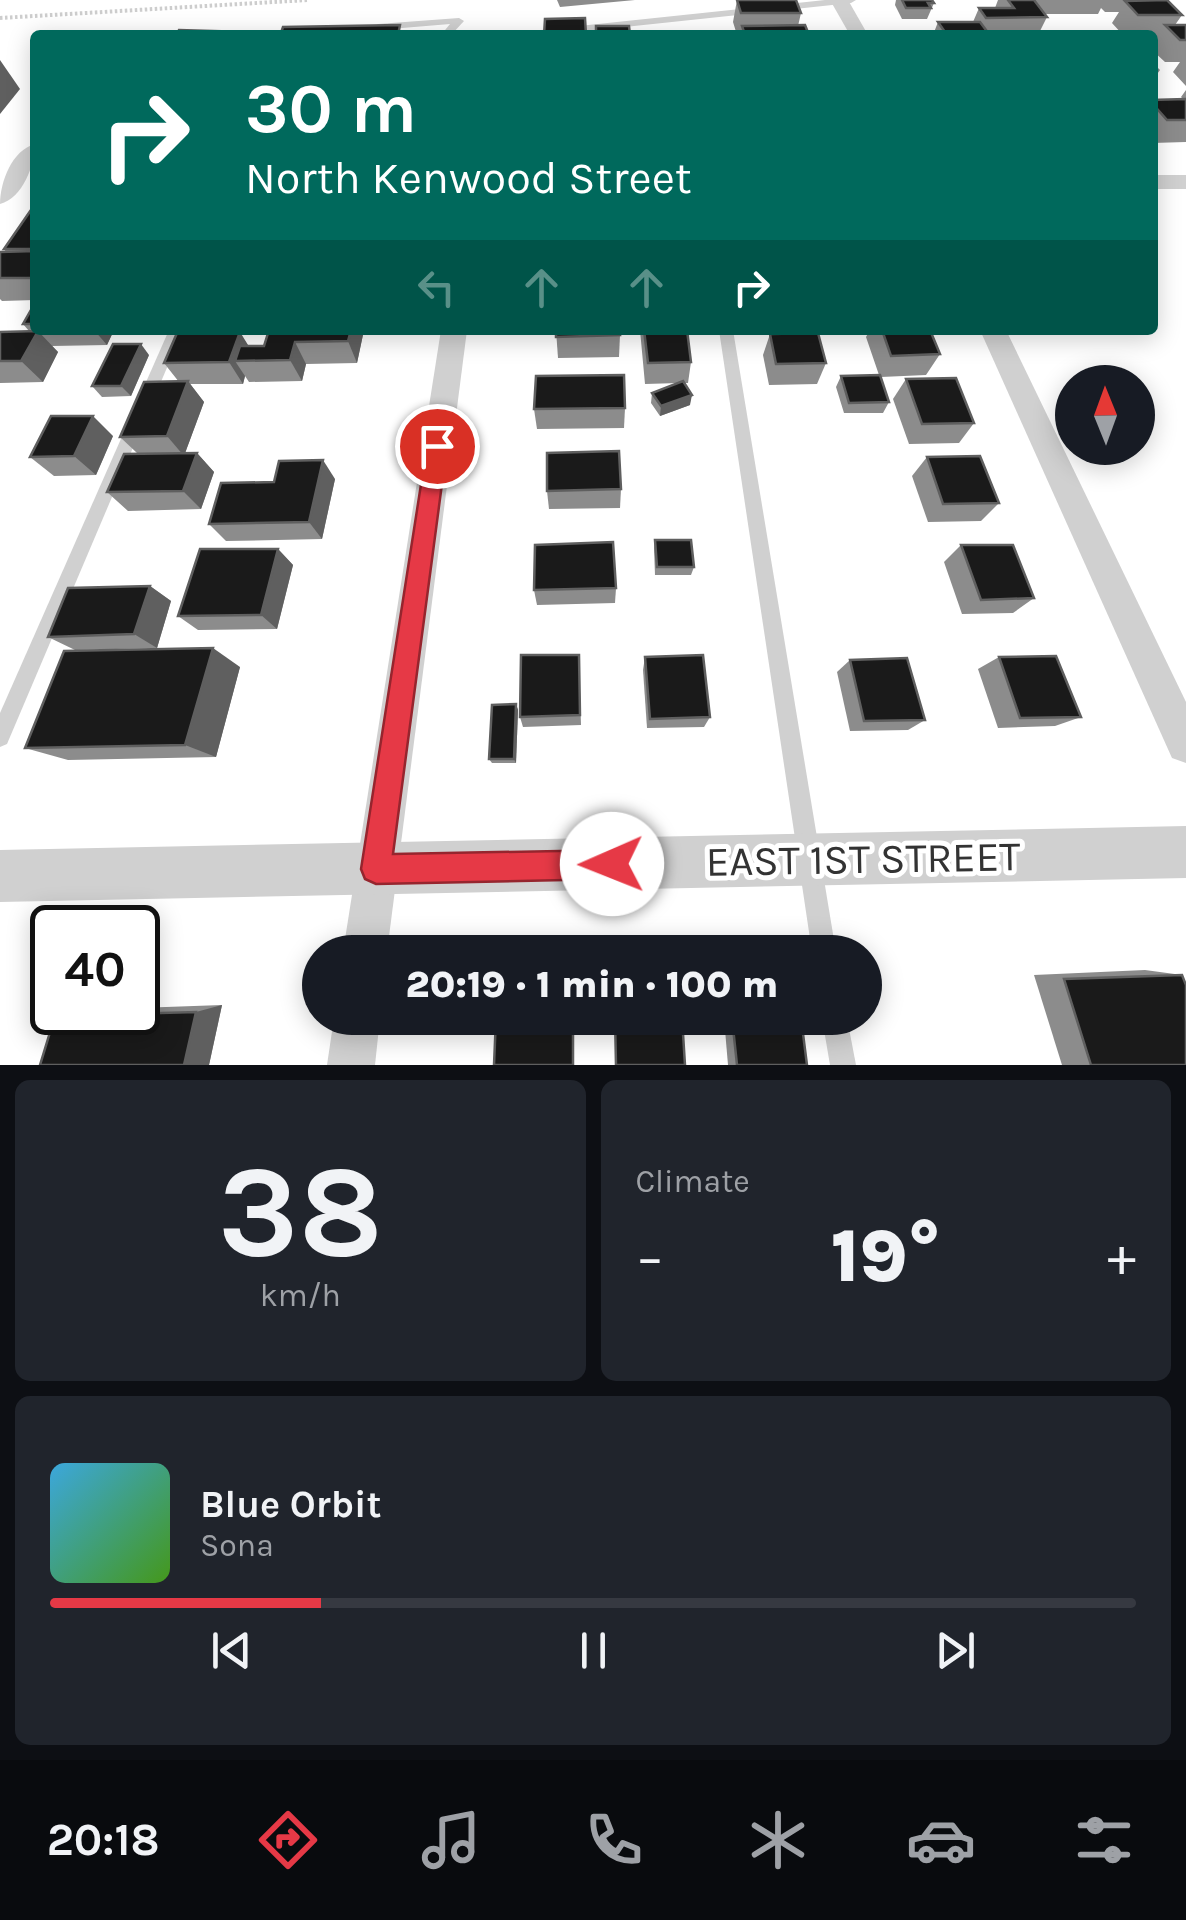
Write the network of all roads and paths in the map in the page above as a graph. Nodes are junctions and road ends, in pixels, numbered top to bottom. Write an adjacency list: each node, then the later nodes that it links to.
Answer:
1 (308, 0): 3 (path)
2 (843, 1): 4 (lane); 9 (street)
3 (0, 18)
4 (674, 21): 7 (lane); 8 (lane)
5 (362, 28): 6 (lane)
6 (451, 30)
7 (576, 30)
8 (675, 30)
9 (857, 30)
10 (30, 156): 14 (street)
11 (1158, 182): 12 (street)
12 (1186, 182)
13 (30, 191): 14 (street)
14 (1, 193)
15 (174, 335): 19 (lane)
16 (453, 335): 23 (street)
17 (727, 335): 22 (lane)
18 (996, 335): 20 (street)
19 (0, 737)
20 (1186, 744)
21 (1186, 852): 22 (street, EAST 1ST STREET)
22 (809, 860): 23 (street, EAST 1ST STREET); 26 (lane)
23 (376, 869): 24 (street, EAST 1ST STREET); 25 (street)
24 (0, 876)
25 (367, 935)
26 (821, 935)
27 (355, 1035): 29 (street)
28 (838, 1035): 30 (lane)
29 (351, 1065)
30 (842, 1065)

